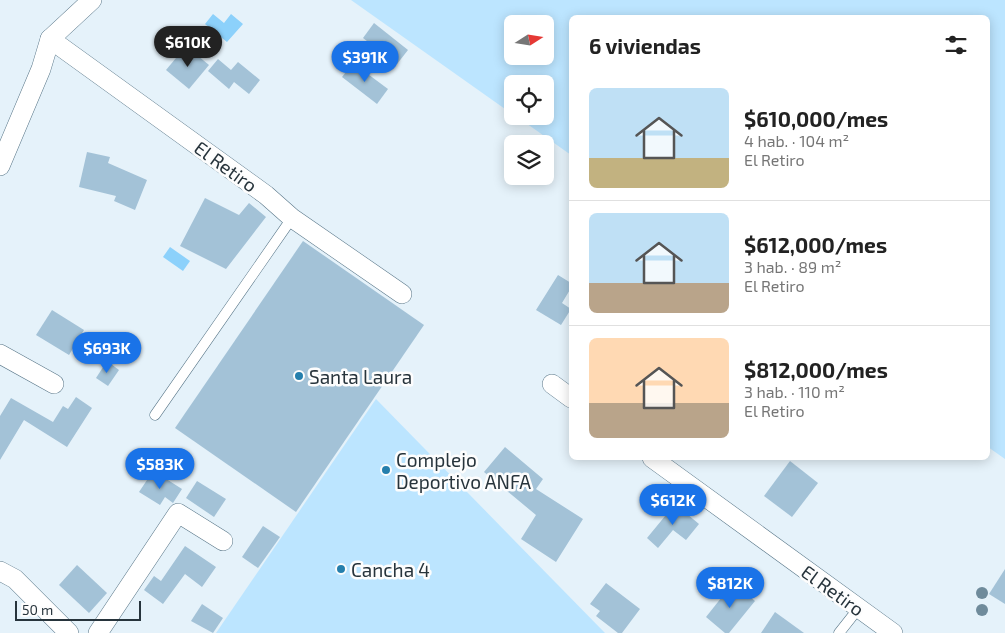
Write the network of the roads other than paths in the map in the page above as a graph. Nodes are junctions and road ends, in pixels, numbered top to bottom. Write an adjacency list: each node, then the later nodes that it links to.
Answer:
1 (92, 0): 2 (street)
2 (50, 39): 3 (street); 4 (street, El Retiro)
3 (0, 166)
4 (292, 218): 5 (street, El Retiro); 10 (lane)
5 (402, 294)
6 (0, 354): 7 (street)
7 (54, 384)
8 (552, 384): 9 (street)
9 (569, 397)
10 (155, 415)
11 (655, 460): 14 (street, El Retiro)
12 (223, 541): 16 (street)
13 (0, 571): 15 (street)
14 (858, 608): 17 (lane); 18 (street, El Retiro)
15 (69, 633)
16 (98, 633)
17 (839, 633)
18 (893, 633)

